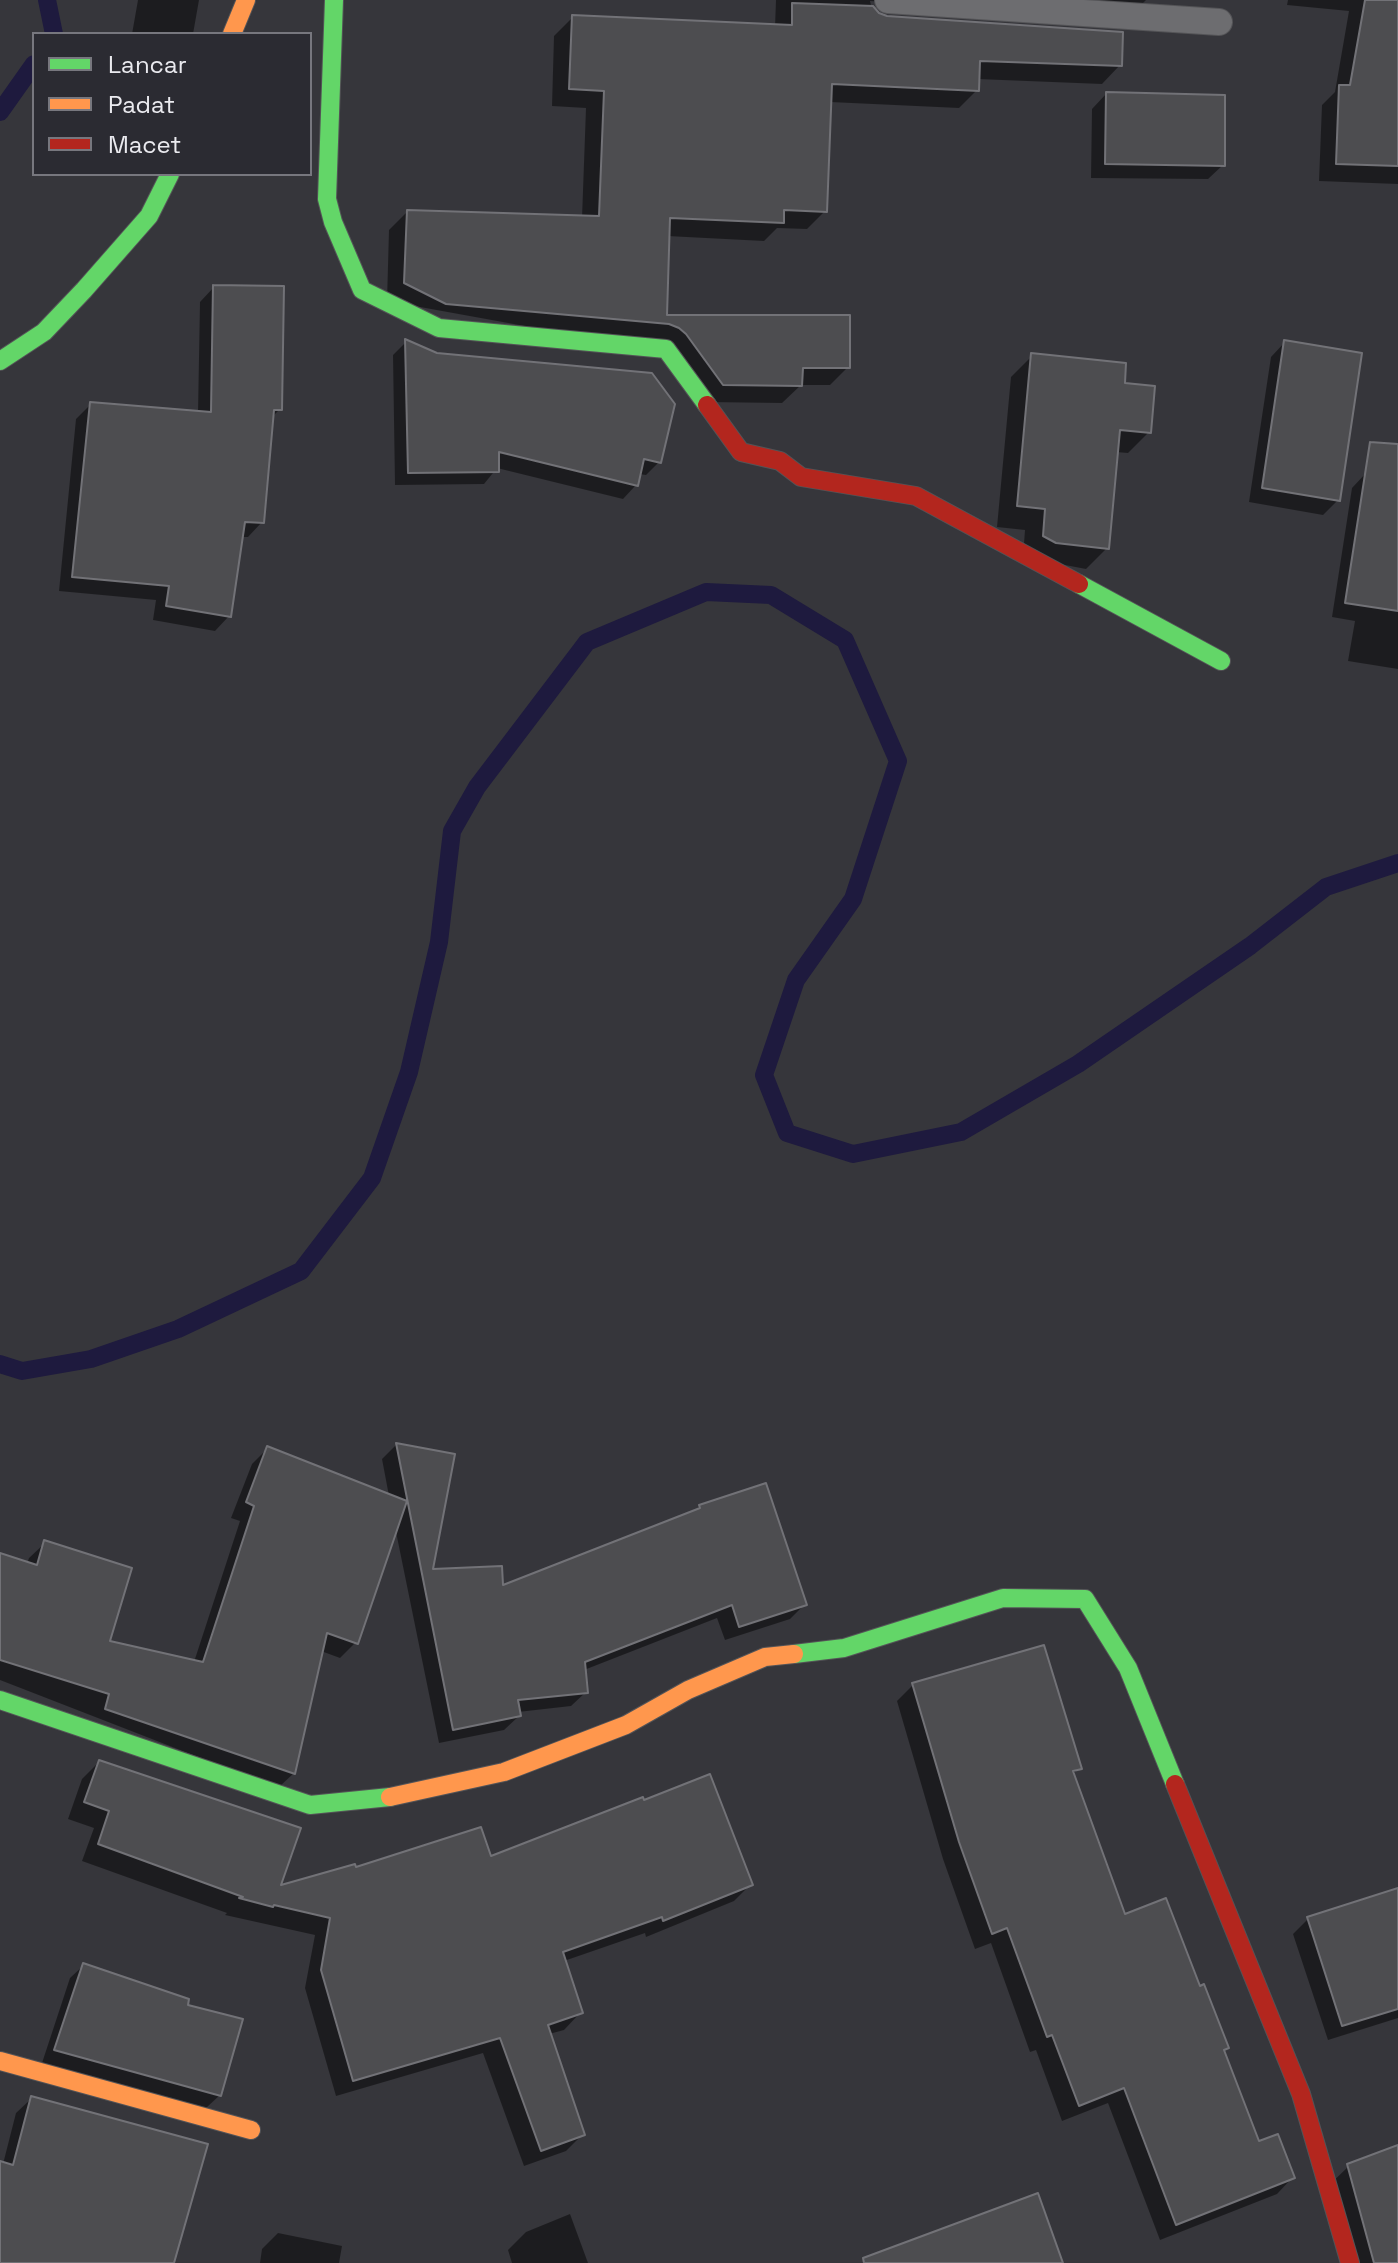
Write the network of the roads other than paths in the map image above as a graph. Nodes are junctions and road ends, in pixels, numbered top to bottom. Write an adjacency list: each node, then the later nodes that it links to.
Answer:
1 (246, 0): 5 (street)
2 (334, 0): 8 (street)
3 (888, 0): 4 (lane)
4 (1219, 22)
5 (233, 32)
6 (169, 176): 7 (street)
7 (0, 361)
8 (1221, 661)
9 (0, 1700): 12 (street)
10 (0, 2061): 11 (street)
11 (251, 2130)
12 (1350, 2263)

